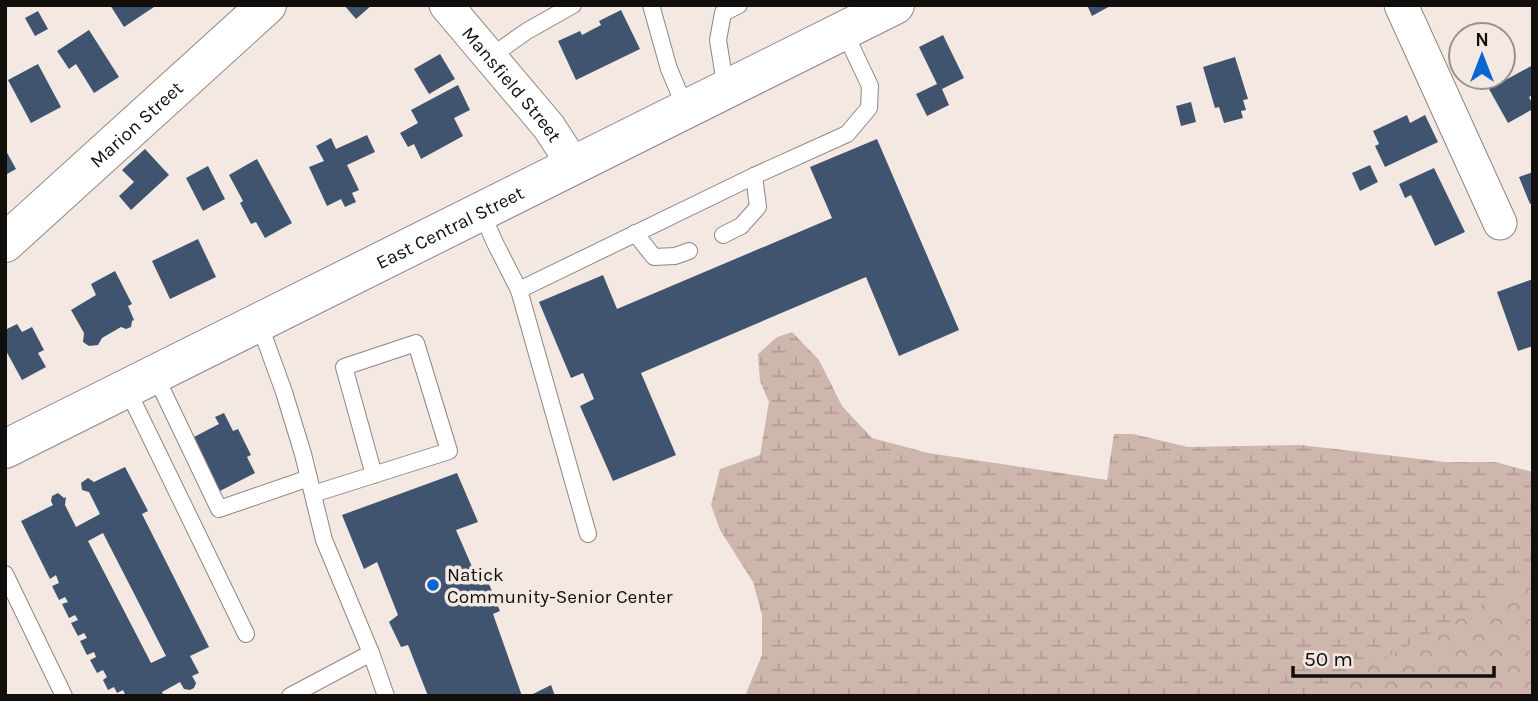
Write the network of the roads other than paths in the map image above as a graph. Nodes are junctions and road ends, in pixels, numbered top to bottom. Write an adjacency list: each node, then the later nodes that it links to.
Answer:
1 (267, 5): 18 (main road, Marion Street)
2 (446, 5): 9 (street, Mansfield Street)
3 (573, 5): 9 (lane)
4 (651, 5): 11 (lane)
5 (739, 5): 7 (lane)
6 (1401, 5): 15 (street)
7 (724, 9): 10 (lane)
8 (870, 14): 10 (main road, East Central Street); 13 (lane)
9 (490, 57): 12 (street, Mansfield Street)
10 (726, 90): 11 (main road, East Central Street)
11 (686, 110): 12 (main road, East Central Street)
12 (573, 167): 14 (main road, East Central Street)
13 (754, 176): 16 (lane); 17 (lane)
14 (481, 211): 20 (lane); 21 (main road, East Central Street)
15 (1500, 223)
16 (635, 233): 19 (lane); 20 (lane)
17 (723, 235)
18 (5, 243)
19 (689, 251)
20 (519, 290): 27 (lane)
21 (259, 323): 22 (main road, East Central Street); 25 (lane)
22 (141, 382): 23 (main road, East Central Street); 25 (lane); 29 (lane)
23 (5, 449)
24 (374, 475): 24 (lane); 26 (lane)
25 (309, 478): 26 (lane)
26 (313, 494): 30 (lane)
27 (588, 534)
28 (5, 574): 31 (lane)
29 (246, 634)
30 (371, 653): 32 (lane); 33 (lane)
31 (64, 696)
32 (290, 696)
33 (386, 696)

